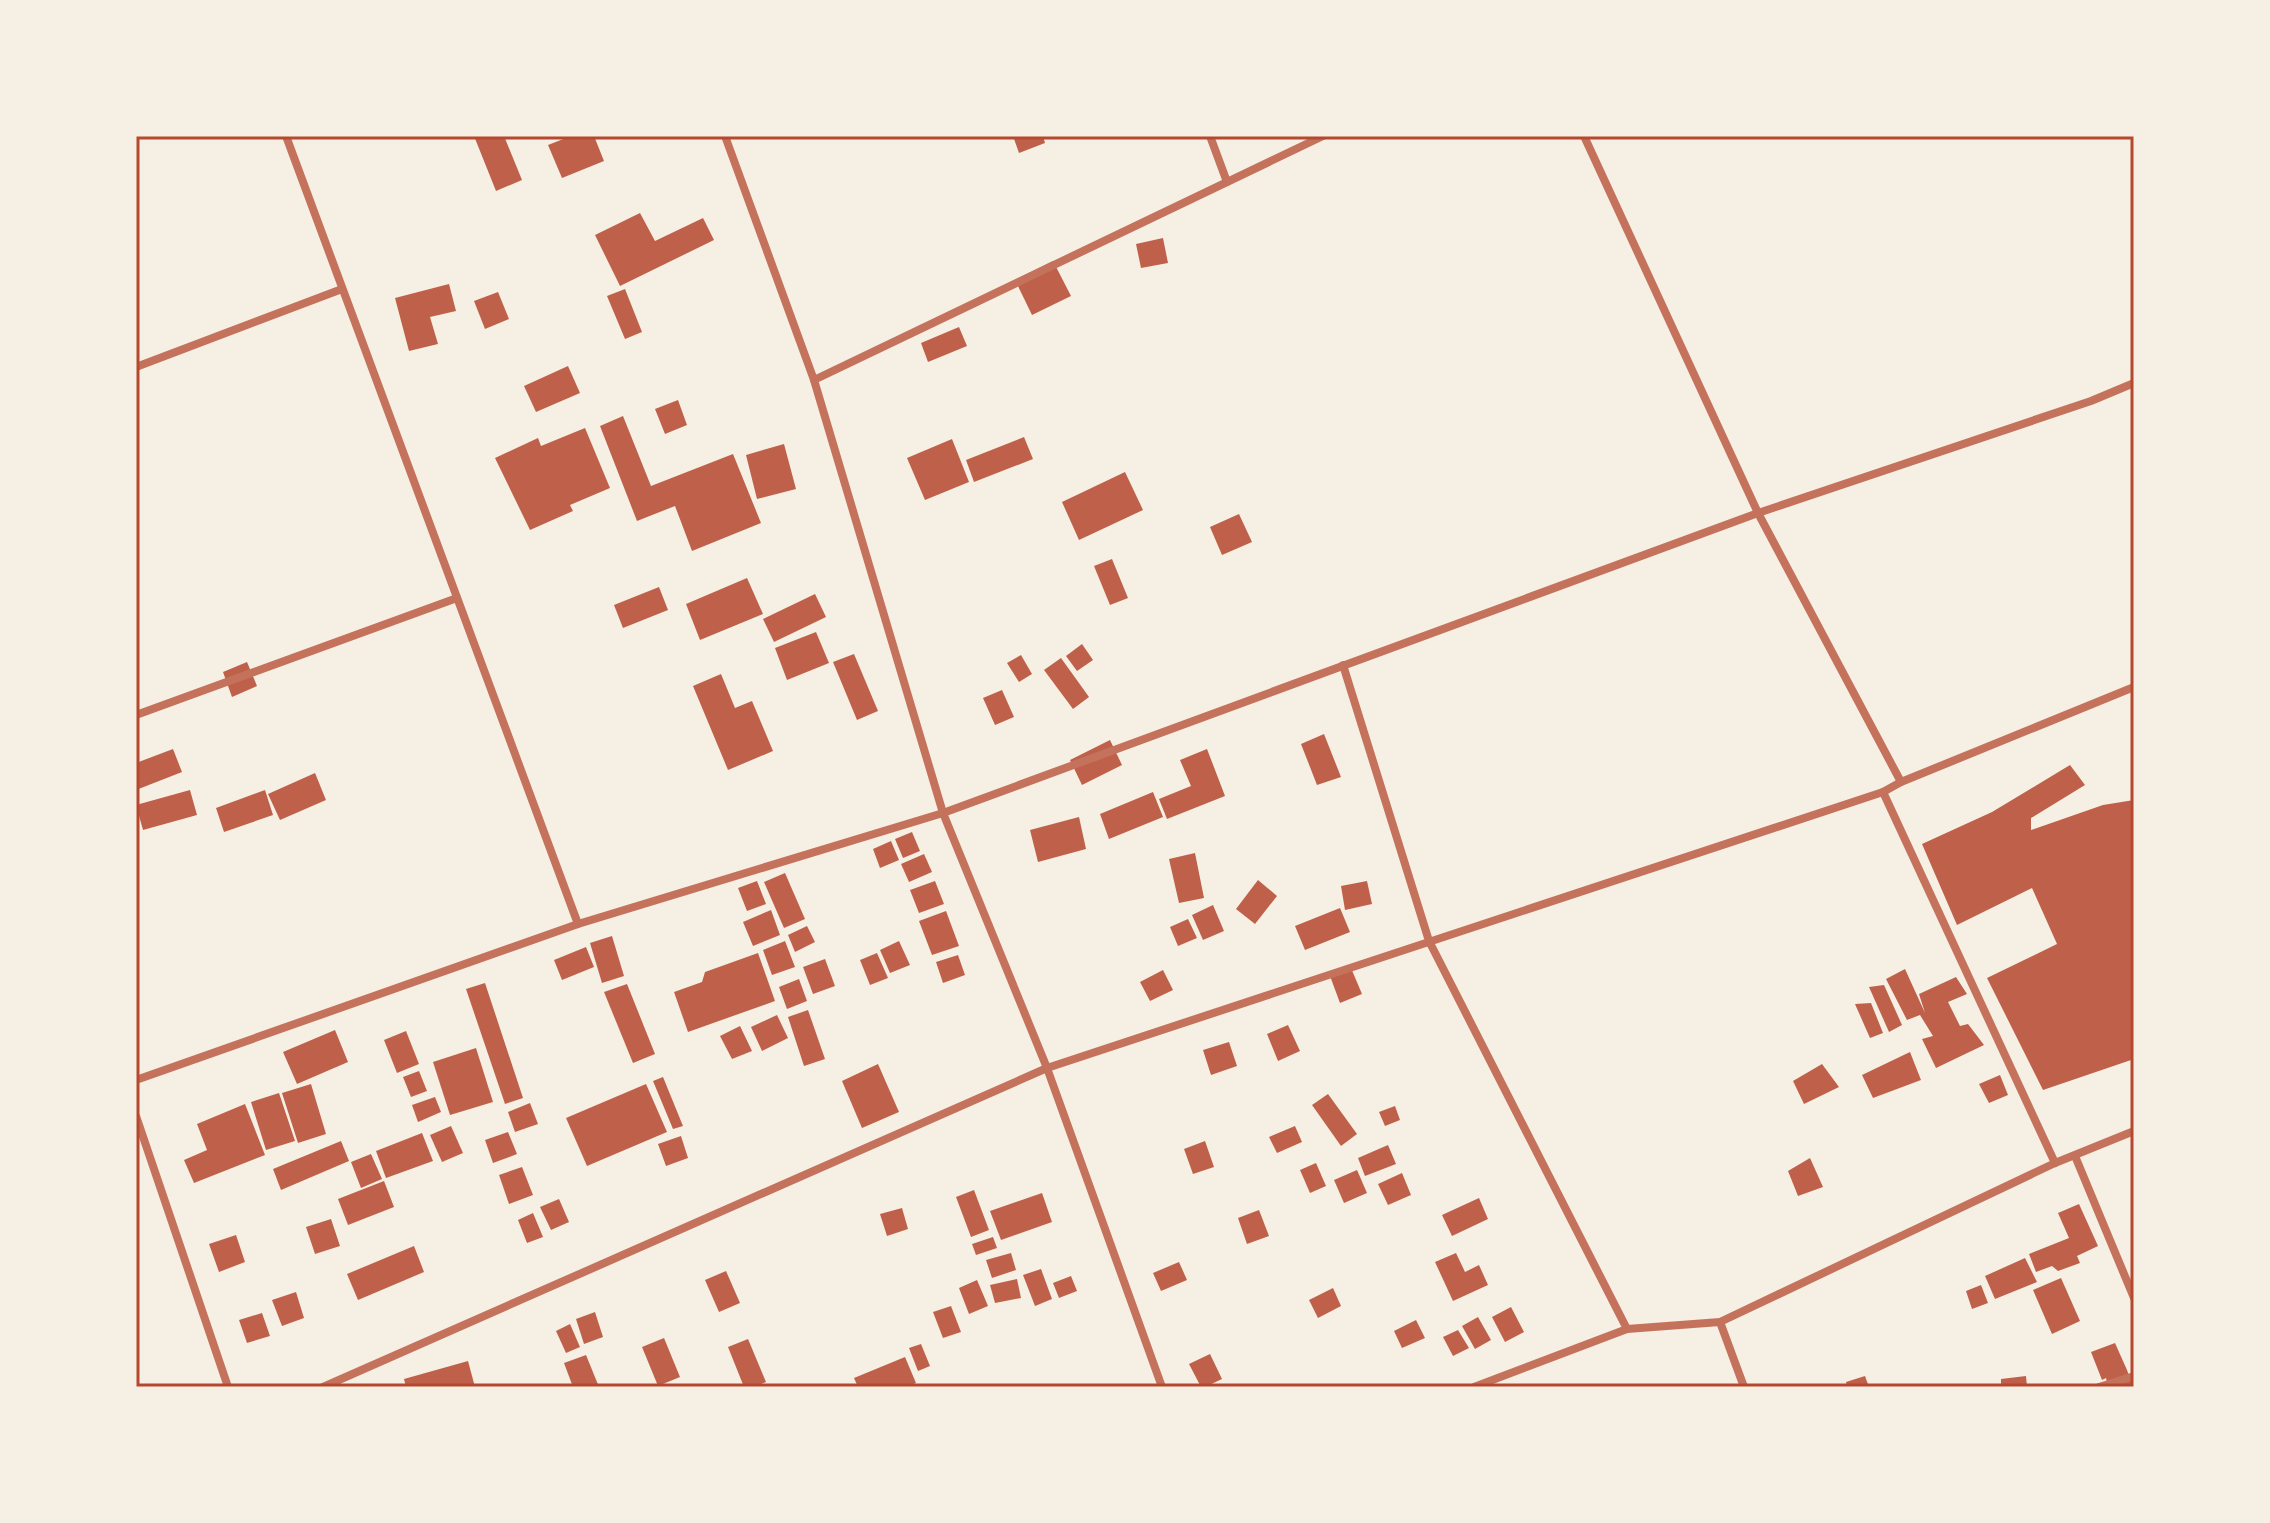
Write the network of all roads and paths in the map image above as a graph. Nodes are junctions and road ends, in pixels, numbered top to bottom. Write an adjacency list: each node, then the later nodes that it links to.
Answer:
1 (286, 136): 7 (street)
2 (725, 136): 9 (street)
3 (1210, 136): 6 (street)
4 (1323, 136): 6 (street)
5 (1584, 136): 11 (street)
6 (1227, 182): 9 (street)
7 (342, 289): 8 (street); 12 (street)
8 (136, 367)
9 (814, 380): 18 (street)
10 (2134, 383): 11 (street)
11 (1758, 513): 13 (street); 16 (street)
12 (457, 598): 15 (street); 19 (street)
13 (1343, 665): 18 (street); 20 (street)
14 (2134, 687): 16 (street)
15 (136, 715)
16 (1901, 782): 17 (street)
17 (1883, 792): 20 (street); 26 (street)
18 (943, 813): 19 (street); 21 (street)
19 (578, 924): 22 (street)
20 (1429, 941): 21 (street); 29 (street)
21 (1047, 1068): 32 (street); 33 (street)
22 (136, 1080)
23 (136, 1116): 31 (street)
24 (2134, 1131): 25 (street)
25 (2075, 1156): 26 (street); 27 (street)
26 (2055, 1163): 28 (street)
27 (2134, 1298)
28 (1720, 1322): 29 (street); 35 (street)
29 (1627, 1329): 34 (street)
30 (2134, 1376): 36 (street)
31 (228, 1387)
32 (323, 1387)
33 (1162, 1387)
34 (1474, 1387)
35 (1744, 1387)
36 (2099, 1387)

